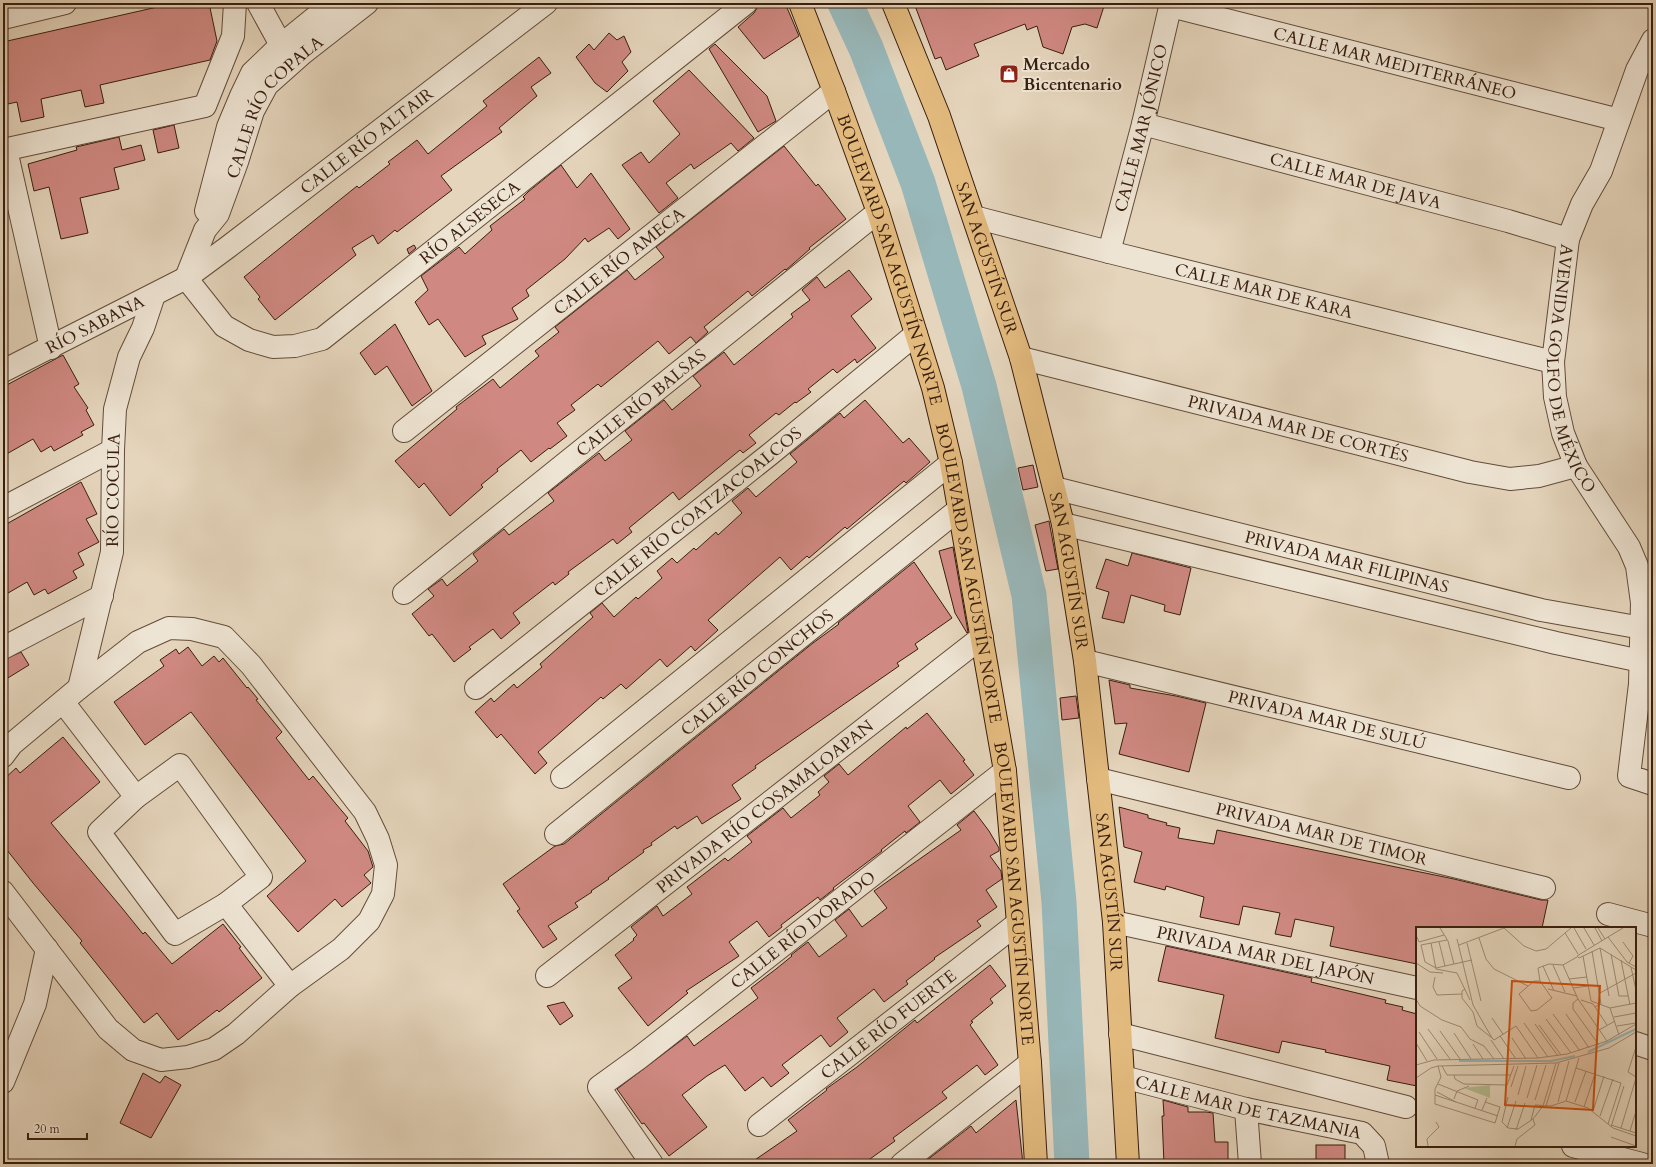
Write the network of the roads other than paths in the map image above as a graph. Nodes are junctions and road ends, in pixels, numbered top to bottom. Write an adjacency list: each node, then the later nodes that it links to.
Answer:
1 (65, 3): 11 (street)
2 (235, 3): 17 (street)
3 (258, 3): 13 (street)
4 (333, 3): 13 (street, CALLE RÍO COPALA)
5 (367, 3): 20 (street, CALLE RÍO COPALA)
6 (546, 3): 23 (street, CALLE RÍO ALTAIR)
7 (746, 3): 23 (street, RÍO ALSESECA)
8 (800, 3): 14 (main road, BOULEVARD SAN AGUSTÍN NORTE)
9 (892, 3): 19 (main road, SAN AGUSTÍN SUR)
10 (1171, 4): 15 (street, CALLE MAR MEDITERRÁNEO); 16 (street, CALLE MAR JÓNICO)
11 (3, 18)
12 (1653, 40): 15 (street, AVENIDA GOLFO DE MÉXICO)
13 (282, 45): 20 (street, CALLE RÍO COPALA)
14 (834, 91): 18 (main road, BOULEVARD SAN AGUSTÍN NORTE); 30 (street, CALLE RÍO AMECA)
15 (1619, 120): 21 (street, AVENIDA GOLFO DE MÉXICO)
16 (1143, 124): 21 (street, CALLE MAR DE JAVA); 22 (street, CALLE MAR JÓNICO)
17 (4, 150): 26 (street)
18 (878, 212): 25 (main road, BOULEVARD SAN AGUSTÍN NORTE); 38 (street, CALLE RÍO BALSAS)
19 (974, 217): 22 (street, CALLE MAR DE KARA); 27 (main road, SAN AGUSTÍN SUR)
20 (205, 230): 23 (street, CALLE RÍO COPALA)
21 (1568, 239): 28 (street, AVENIDA GOLFO DE MÉXICO)
22 (1109, 252): 28 (street, CALLE MAR DE KARA)
23 (186, 278): 24 (street, RÍO SABANA)
24 (154, 295): 26 (street, RÍO SABANA); 31 (street, RÍO COCULA)
25 (916, 334): 32 (main road, BOULEVARD SAN AGUSTÍN NORTE); 45 (street, CALLE RÍO COATZACOALCOS)
26 (51, 348): 29 (street, RÍO SABANA)
27 (1021, 358): 33 (street, PRIVADA MAR DE CORTÉS); 34 (main road, SAN AGUSTÍN SUR)
28 (1553, 362): 33 (street, AVENIDA GOLFO DE MÉXICO)
29 (3, 371)
30 (404, 431)
31 (112, 450): 35 (street); 39 (street, RÍO COCULA)
32 (951, 464): 36 (main road, BOULEVARD SAN AGUSTÍN NORTE); 49 (street)
33 (1576, 466): 40 (street, AVENIDA GOLFO DE MÉXICO)
34 (1054, 488): 37 (main road, SAN AGUSTÍN SUR); 40 (street, PRIVADA MAR FILIPINAS)
35 (3, 508)
36 (958, 510): 41 (main road, BOULEVARD SAN AGUSTÍN NORTE); 54 (street, CALLE RÍO CONCHOS)
37 (1063, 524): 43 (main road, SAN AGUSTÍN SUR); 44 (street, PRIVADA MAR FILIPINAS)
38 (404, 593)
39 (102, 596): 42 (street); 46 (street, RÍO COCULA)
40 (1642, 628): 44 (street, AVENIDA GOLFO DE MÉXICO)
41 (982, 637): 48 (main road, BOULEVARD SAN AGUSTÍN NORTE); 63 (street, PRIVADA RÍO COSAMALOAPAN)
42 (3, 648)
43 (1085, 661): 50 (street, PRIVADA MAR DE SULÚ); 51 (main road, SAN AGUSTÍN SUR)
44 (1647, 666): 52 (street, AVENIDA GOLFO DE MÉXICO)
45 (476, 688)
46 (71, 695): 47 (street); 53 (street); 64 (street)
47 (3, 756)
48 (1005, 772): 60 (main road, BOULEVARD SAN AGUSTÍN NORTE); 76 (street, CALLE RÍO DORADO)
49 (562, 777)
50 (1569, 778)
51 (1098, 779): 55 (street, PRIVADA MAR DE TIMOR); 59 (main road, SAN AGUSTÍN SUR)
52 (1653, 784)
53 (136, 797): 57 (street); 57 (street)
54 (556, 834)
55 (1544, 888)
56 (3, 892): 62 (street)
57 (226, 904): 64 (street)
58 (1608, 914): 61 (street)
59 (1114, 922): 65 (street, PRIVADA MAR DEL JAPÓN); 66 (main road, SAN AGUSTÍN SUR)
60 (1018, 923): 69 (main road, BOULEVARD SAN AGUSTÍN NORTE); 74 (street, CALLE RÍO FUERTE)
61 (1653, 926)
62 (47, 950): 64 (street); 71 (street)
63 (547, 976)
64 (290, 986)
65 (1416, 988)
66 (1120, 1034): 70 (main road, SAN AGUSTÍN SUR); 72 (street)
67 (1636, 1043): 68 (street)
68 (1653, 1049)
69 (1030, 1063): 77 (street); 78 (main road, BOULEVARD SAN AGUSTÍN NORTE)
70 (1123, 1077): 73 (street, CALLE MAR DE TAZMANIA); 79 (main road, SAN AGUSTÍN SUR)
71 (3, 1082)
72 (1406, 1107)
73 (1246, 1109): 80 (street); 81 (street, CALLE MAR DE TAZMANIA)
74 (759, 1125)
75 (1577, 1147): 82 (street)
76 (652, 1164)
77 (902, 1164)
78 (1036, 1164)
79 (1128, 1164)
80 (1250, 1164)
81 (1378, 1164)
82 (1642, 1164)

